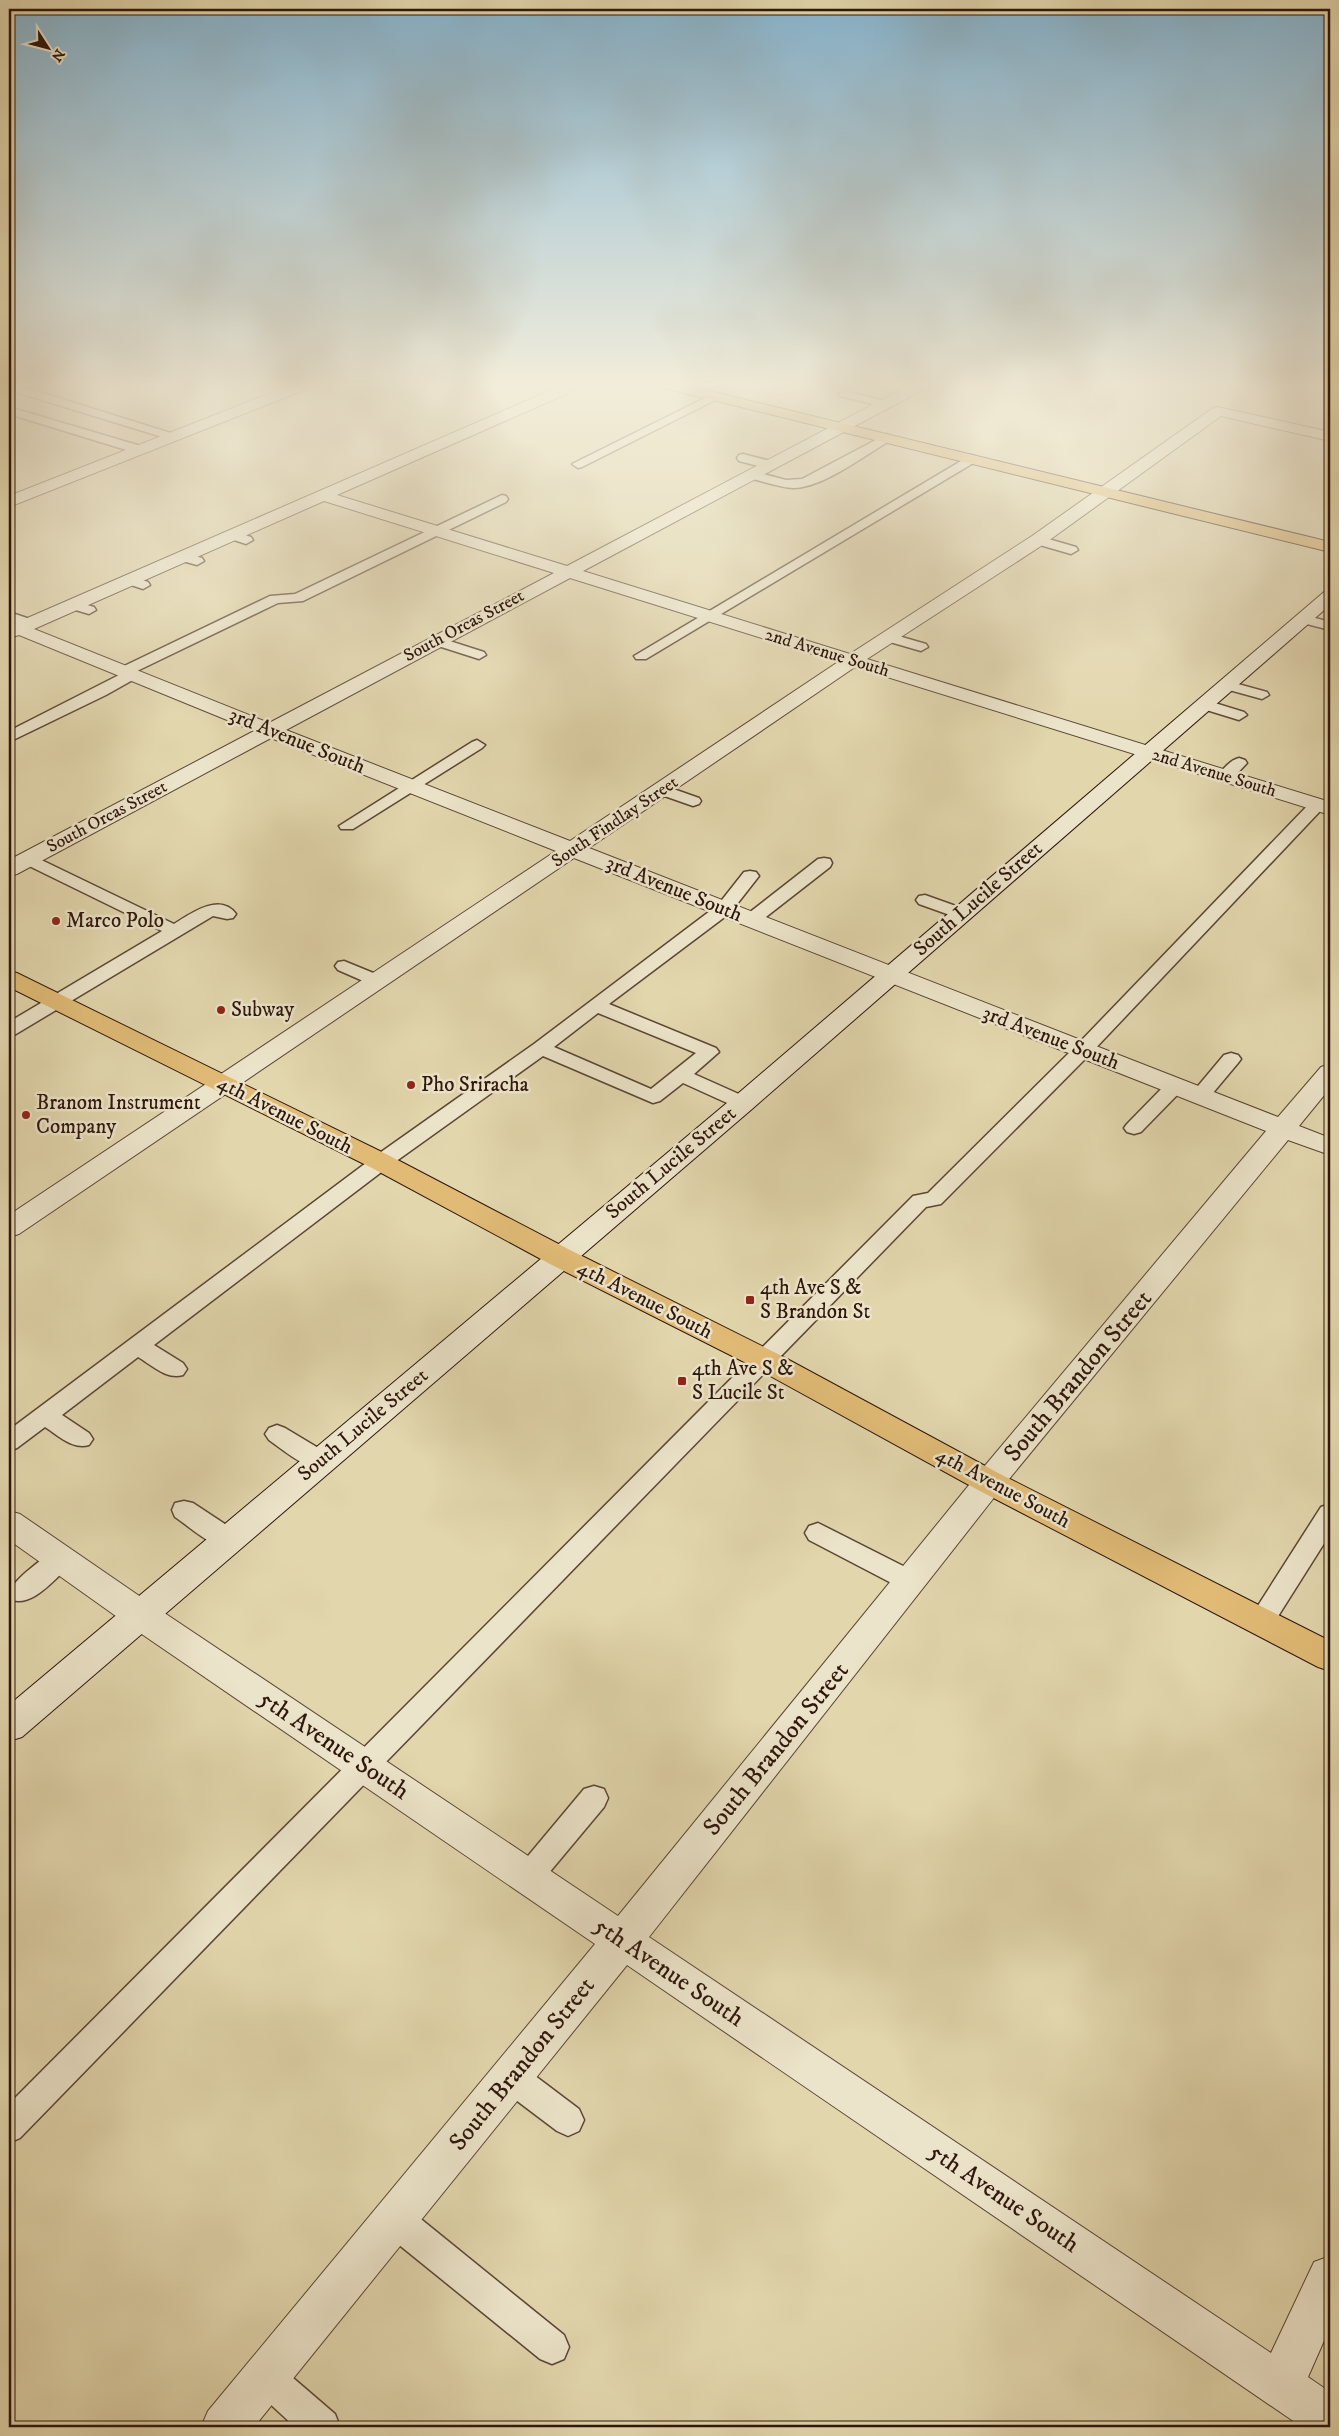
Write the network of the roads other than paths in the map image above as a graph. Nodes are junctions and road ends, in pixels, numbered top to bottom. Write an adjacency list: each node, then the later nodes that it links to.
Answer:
1 (319, 499): 16 (street)
2 (333, 499): 8 (street, 2nd Avenue South)
3 (502, 499): 8 (lane)
4 (707, 499): 12 (street, South Orcas Street)
5 (905, 499): 14 (lane)
6 (1094, 499): 9 (street, South Findlay Street)
7 (1134, 499): 10 (main road)
8 (436, 531): 12 (street, 2nd Avenue South); 24 (lane)
9 (1038, 540): 11 (lane); 18 (street, South Findlay Street)
10 (1330, 547)
11 (1071, 550)
12 (567, 572): 14 (street, 2nd Avenue South); 19 (street, South Orcas Street)
13 (1330, 596): 15 (street, South Lucile Street)
14 (708, 616): 22 (lane); 23 (street, 2nd Avenue South)
15 (1304, 619): 17 (lane); 25 (street, South Lucile Street)
16 (17, 626): 24 (street, 3rd Avenue South)
17 (1330, 626)
18 (887, 632): 20 (lane); 23 (street, South Findlay Street)
19 (437, 641): 21 (lane); 29 (street, South Orcas Street)
20 (921, 648)
21 (479, 655)
22 (642, 656)
23 (853, 661): 32 (street, 2nd Avenue South); 36 (street, South Findlay Street)
24 (129, 673): 29 (street, 3rd Avenue South); 30 (lane)
25 (1227, 686): 26 (lane); 27 (street, South Lucile Street)
26 (1262, 695)
27 (1205, 705): 28 (lane); 32 (street, South Lucile Street)
28 (1239, 715)
29 (268, 730): 35 (street, 3rd Avenue South); 41 (street, South Orcas Street)
30 (9, 737)
31 (477, 745): 35 (lane)
32 (1147, 752): 34 (street, 2nd Avenue South); 48 (street, South Lucile Street)
33 (1240, 763): 34 (lane)
34 (1225, 777): 38 (street, 2nd Avenue South)
35 (414, 787): 39 (lane); 40 (street, 3rd Avenue South)
36 (662, 790): 37 (lane); 40 (street, South Findlay Street)
37 (694, 801)
38 (1324, 807): 59 (lane)
39 (347, 826)
40 (574, 849): 46 (street, 3rd Avenue South); 54 (street, South Findlay Street)
41 (29, 858): 43 (street, South Orcas Street); 50 (lane)
42 (824, 863): 49 (lane)
43 (9, 870)
44 (750, 876): 46 (lane)
45 (925, 900): 48 (lane)
46 (724, 909): 49 (street, 3rd Avenue South); 56 (lane)
47 (228, 914): 50 (lane)
48 (961, 914): 52 (street, South Lucile Street)
49 (750, 920): 52 (street, 3rd Avenue South)
50 (172, 930): 55 (lane)
51 (344, 966): 54 (lane)
52 (890, 975): 59 (street, 3rd Avenue South); 66 (street, South Lucile Street)
53 (9, 978): 55 (main road, 4th Avenue South)
54 (377, 981): 63 (street, South Findlay Street)
55 (54, 1002): 57 (lane); 63 (main road, 4th Avenue South)
56 (596, 1005): 58 (lane); 62 (lane)
57 (9, 1030)
58 (541, 1048): 62 (lane); 70 (lane)
59 (1083, 1050): 64 (street, 3rd Avenue South); 74 (lane)
60 (1231, 1058): 65 (lane)
61 (1330, 1072): 68 (street, South Brandon Street)
62 (681, 1076): 66 (lane)
63 (225, 1084): 70 (main road, 4th Avenue South); 71 (street, South Findlay Street)
64 (1175, 1086): 65 (street, 3rd Avenue South); 67 (lane)
65 (1200, 1096): 68 (street, 3rd Avenue South)
66 (743, 1102): 72 (street, South Lucile Street)
67 (1134, 1128)
68 (1284, 1129): 69 (street, 3rd Avenue South); 81 (street, South Brandon Street)
69 (1330, 1147)
70 (381, 1162): 72 (main road, 4th Avenue South); 73 (lane)
71 (9, 1228)
72 (560, 1257): 74 (main road, 4th Avenue South); 80 (street, South Lucile Street)
73 (137, 1345): 75 (lane); 76 (lane)
74 (765, 1360): 81 (main road, 4th Avenue South); 94 (lane)
75 (175, 1369)
76 (44, 1415): 78 (lane); 79 (lane)
77 (277, 1434): 80 (lane)
78 (81, 1440)
79 (9, 1442)
80 (320, 1461): 86 (street, South Lucile Street)
81 (989, 1482): 88 (street, South Brandon Street); 91 (main road, 4th Avenue South)
82 (184, 1510): 86 (lane)
83 (1330, 1514): 91 (lane)
84 (9, 1523): 87 (street, 5th Avenue South)
85 (818, 1532): 88 (lane)
86 (228, 1539): 90 (street, South Lucile Street)
87 (61, 1559): 89 (lane); 90 (street, 5th Avenue South)
88 (910, 1581): 97 (street, South Brandon Street)
89 (21, 1593)
90 (139, 1614): 93 (street, South Lucile Street); 94 (street, 5th Avenue South)
91 (1261, 1622): 92 (main road, 4th Avenue South)
92 (1330, 1657)
93 (9, 1726)
94 (365, 1766): 96 (street, 5th Avenue South); 100 (lane)
95 (594, 1798): 96 (lane)
96 (528, 1876): 97 (street, 5th Avenue South)
97 (623, 1940): 98 (street, South Brandon Street); 105 (street, 5th Avenue South)
98 (511, 2077): 99 (lane); 101 (street, South Brandon Street)
99 (568, 2120)
100 (9, 2127)
101 (394, 2219): 103 (lane); 104 (street, South Brandon Street)
102 (1330, 2278): 105 (street)
103 (552, 2347)
104 (266, 2377): 107 (street, South Brandon Street); 108 (lane)
105 (1280, 2385): 106 (street, 5th Avenue South)
106 (1330, 2419)
107 (224, 2427)
108 (322, 2427)

